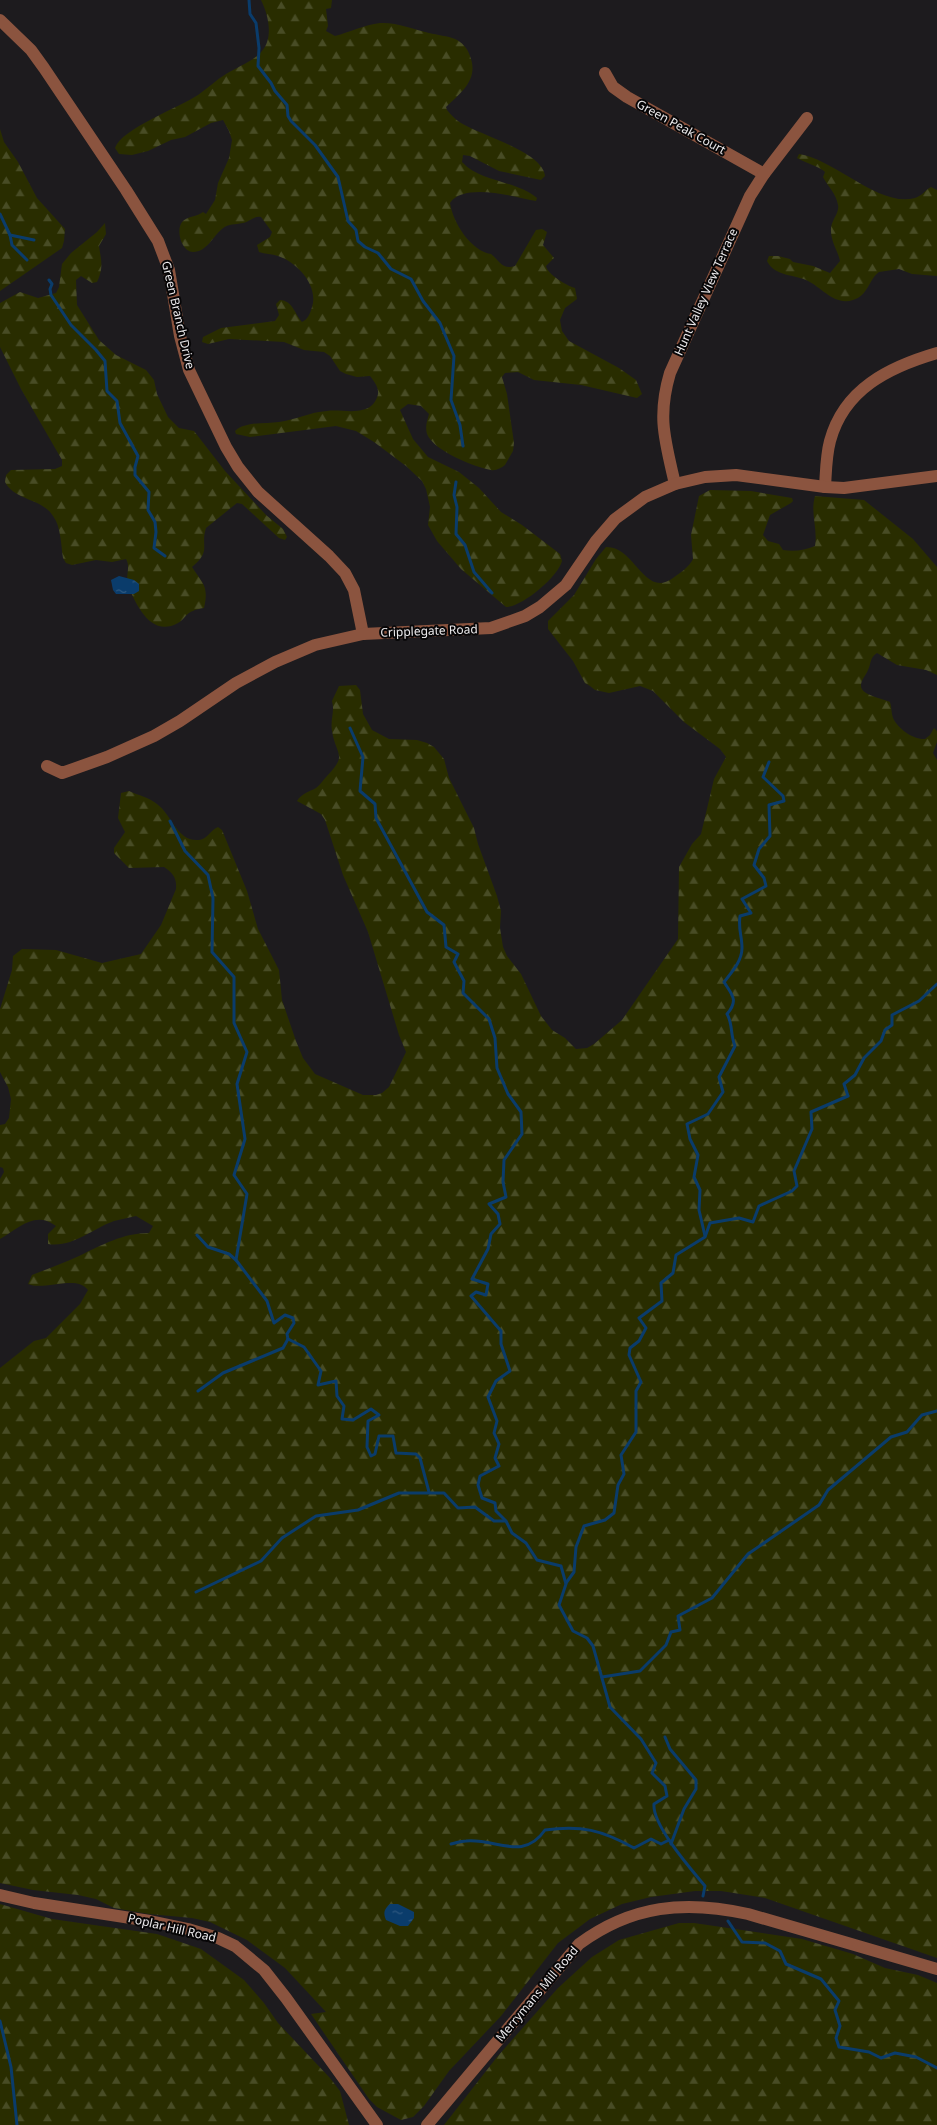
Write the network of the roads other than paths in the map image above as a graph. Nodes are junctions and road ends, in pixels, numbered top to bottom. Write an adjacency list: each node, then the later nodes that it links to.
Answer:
1 (0, 20): 9 (street, Green Branch Drive)
2 (605, 73): 4 (street, Green Peak Court)
3 (807, 118): 4 (street, Hunt Valley View Terrace)
4 (764, 174): 7 (street, Hunt Valley View Terrace)
5 (937, 353): 8 (street)
6 (937, 476): 8 (street, Cripplegate Road)
7 (675, 484): 8 (street, Cripplegate Road); 9 (street, Cripplegate Road)
8 (825, 487)
9 (363, 634): 10 (street, Cripplegate Road)
10 (47, 766)
11 (0, 1895): 13 (street, Poplar Hill Road)
12 (937, 1969): 14 (street, Merrymans Mill Road)
13 (377, 2125)
14 (427, 2125)

